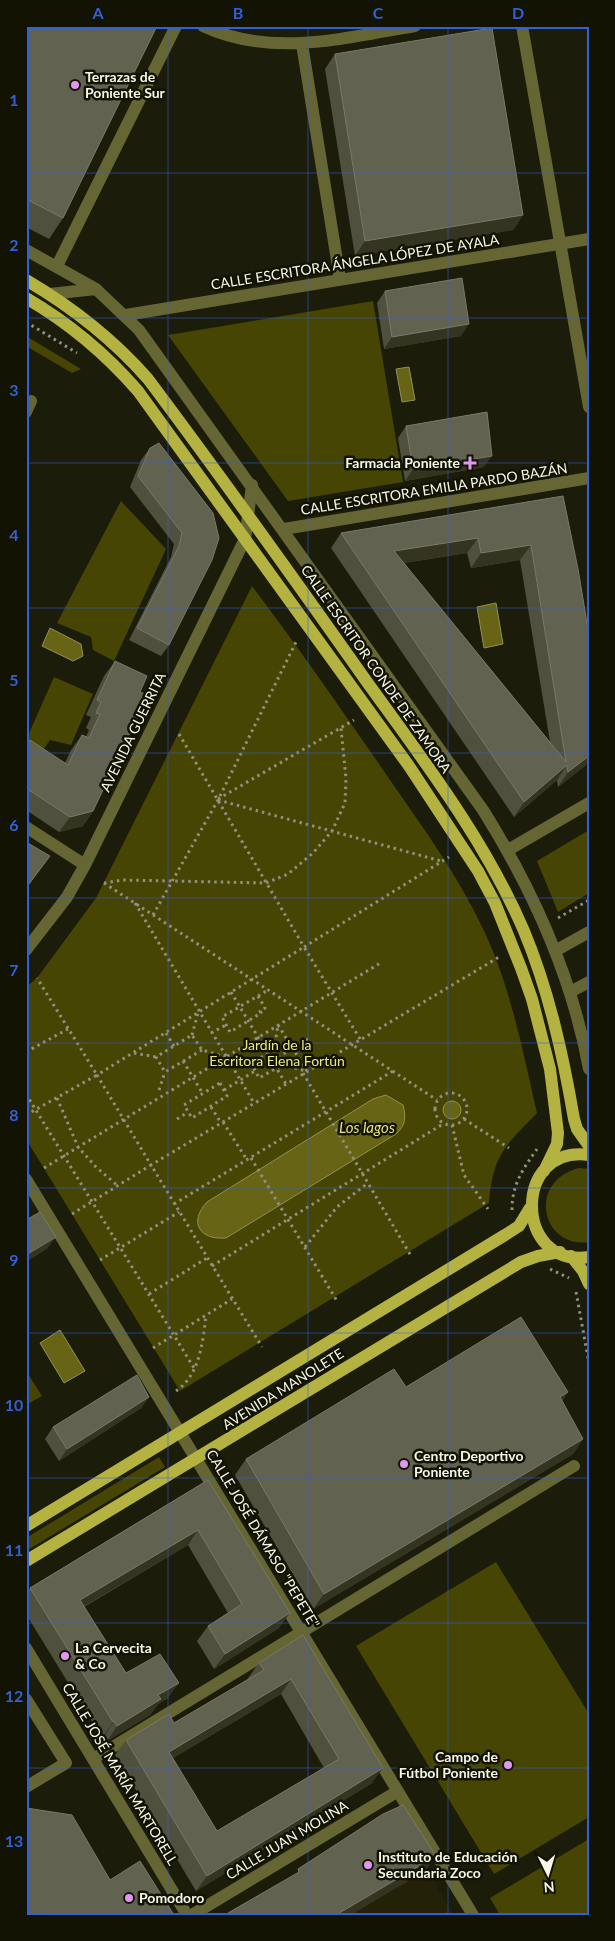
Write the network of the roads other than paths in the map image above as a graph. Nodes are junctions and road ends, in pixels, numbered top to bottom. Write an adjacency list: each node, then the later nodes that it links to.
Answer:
1 (176, 26): 9 (street)
2 (203, 26): 5 (street)
3 (415, 26): 5 (street)
4 (522, 26): 7 (street)
5 (302, 44): 10 (street)
6 (589, 239): 7 (street, CALLE ESCRITORA ÁNGELA LÓPEZ DE AYALA)
7 (562, 243): 10 (street, CALLE ESCRITORA ÁNGELA LÓPEZ DE AYALA); 16 (street)
8 (26, 250): 9 (street, CALLE ESCRITOR CONDE DE ZAMORA)
9 (57, 266): 12 (street, CALLE ESCRITOR CONDE DE ZAMORA)
10 (340, 279): 15 (street, CALLE ESCRITORA ÁNGELA LÓPEZ DE AYALA)
11 (26, 280): 13 (main road, CALLE ESCRITOR CONDE DE ZAMORA)
12 (96, 289): 13 (street); 15 (street, CALLE ESCRITOR CONDE DE ZAMORA)
13 (50, 294): 19 (main road, CALLE ESCRITOR CONDE DE ZAMORA)
14 (26, 298): 21 (main road, CALLE ESCRITOR CONDE DE ZAMORA)
15 (126, 316): 18 (street, CALLE ESCRITOR CONDE DE ZAMORA)
16 (589, 407)
17 (589, 478): 20 (street, CALLE ESCRITORA EMILIA PARDO BAZÁN)
18 (252, 485): 19 (street, AVENIDA GUERRITA); 20 (street, CALLE ESCRITOR CONDE DE ZAMORA)
19 (249, 518): 21 (street, AVENIDA GUERRITA); 32 (main road, CALLE ESCRITOR CONDE DE ZAMORA)
20 (284, 529): 24 (street, CALLE ESCRITOR CONDE DE ZAMORA)
21 (245, 539): 25 (street, AVENIDA GUERRITA); 34 (main road, CALLE ESCRITOR CONDE DE ZAMORA)
22 (589, 803): 24 (street)
23 (26, 827): 25 (street)
24 (508, 850): 28 (street, CALLE ESCRITOR CONDE DE ZAMORA)
25 (85, 865): 27 (street, AVENIDA GUERRITA)
26 (589, 932): 28 (street)
27 (26, 950)
28 (555, 951): 30 (street, CALLE ESCRITOR CONDE DE ZAMORA)
29 (589, 982): 30 (street)
30 (570, 992): 31 (street, CALLE ESCRITOR CONDE DE ZAMORA)
31 (589, 1069)
32 (589, 1146)
33 (589, 1155): 34 (main road)
34 (544, 1171): 36 (main road, CALLE ESCRITOR CONDE DE ZAMORA)
35 (26, 1179): 40 (street, CALLE JOSÉ DÁMASO "PEPETE")
36 (530, 1208): 37 (main road); 40 (main road, AVENIDA MANOLETE)
37 (565, 1254): 38 (main road, AVENIDA MANOLETE); 39 (main road); 41 (main road, AVENIDA MANOLETE)
38 (589, 1257)
39 (589, 1284)
40 (180, 1432): 41 (street, CALLE JOSÉ DÁMASO "PEPETE"); 43 (main road, AVENIDA MANOLETE)
41 (197, 1459): 44 (main road, AVENIDA MANOLETE); 45 (street, CALLE JOSÉ DÁMASO "PEPETE")
42 (574, 1466): 45 (street)
43 (26, 1526)
44 (26, 1561)
45 (301, 1631): 48 (street); 50 (street, CALLE JOSÉ DÁMASO "PEPETE")
46 (26, 1648): 48 (street, CALLE JOSÉ MARÍA MARTORELL)
47 (26, 1699): 49 (street)
48 (93, 1759): 51 (street, CALLE JOSÉ MARÍA MARTORELL)
49 (26, 1787)
50 (398, 1791): 52 (street, CALLE JUAN MOLINA); 53 (street, CALLE JOSÉ DÁMASO "PEPETE")
51 (187, 1915)
52 (192, 1915)
53 (473, 1915)

